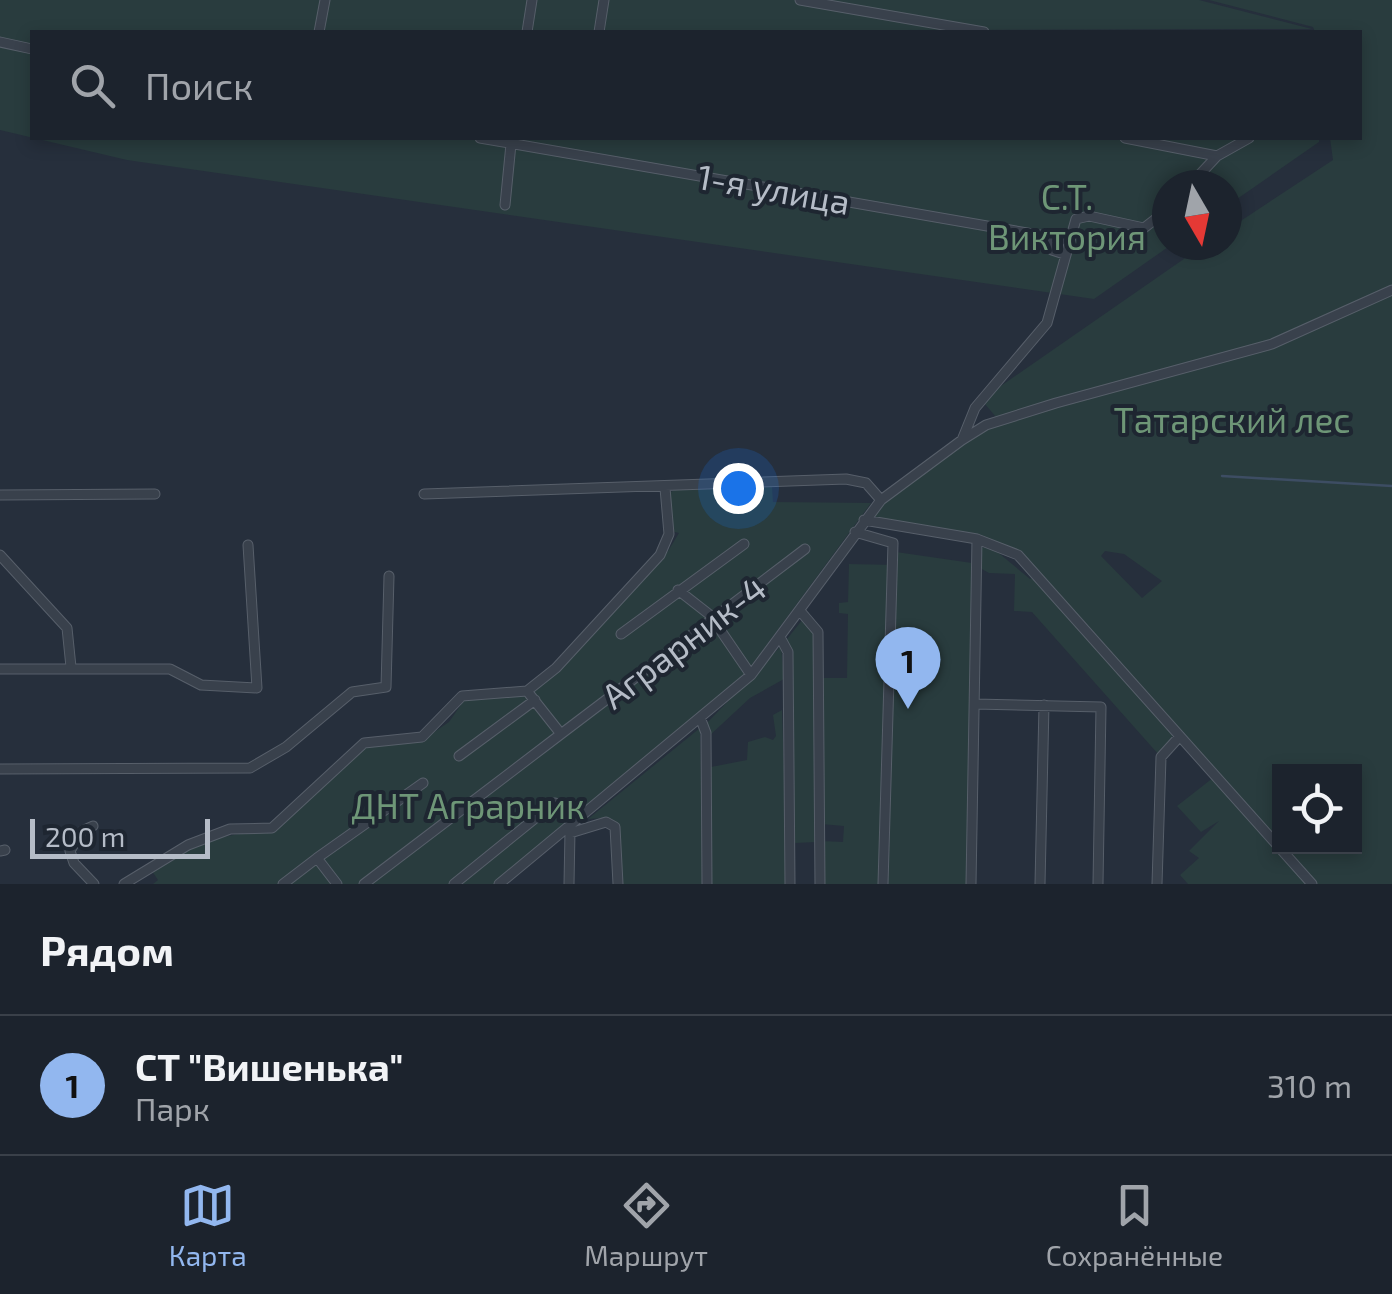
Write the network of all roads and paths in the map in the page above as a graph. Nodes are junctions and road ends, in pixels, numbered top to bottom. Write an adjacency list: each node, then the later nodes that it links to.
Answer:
1 (325, 0): 5 (street)
2 (532, 0): 6 (street)
3 (604, 0): 7 (street)
4 (800, 0): 8 (street)
5 (319, 30)
6 (527, 30)
7 (599, 30)
8 (972, 30)
9 (0, 42): 10 (street)
10 (30, 49)
11 (1135, 140): 14 (street)
12 (1245, 140): 14 (street)
13 (510, 142): 16 (street); 18 (street, 1-я улица)
14 (1218, 156): 15 (street)
15 (1204, 170)
16 (505, 205)
17 (1152, 222): 19 (street)
18 (1041, 236): 19 (street, 1-я улица); 20 (street)
19 (1068, 240): 20 (street)
20 (1064, 254): 22 (street)
21 (1392, 290): 22 (street)
22 (962, 440): 27 (street)
23 (665, 488): 25 (street); 27 (street); 44 (street)
24 (155, 494): 26 (street)
25 (424, 494)
26 (0, 495)
27 (881, 500): 28 (street)
28 (864, 520): 29 (street); 30 (street)
29 (855, 532): 37 (street); 69 (street)
30 (976, 539): 46 (street); 50 (street)
31 (744, 544): 36 (street)
32 (248, 545): 41 (street)
33 (805, 549): 38 (street, Аграрник-4)
34 (0, 555): 41 (street)
35 (389, 576): 52 (street)
36 (678, 590): 38 (street); 39 (street)
37 (801, 612): 40 (street); 68 (street)
38 (714, 621): 43 (street); 49 (street, Аграрник-4)
39 (621, 634)
40 (782, 639): 43 (street); 67 (street)
41 (71, 667): 42 (street)
42 (0, 670)
43 (751, 675): 48 (street)
44 (527, 691): 45 (street); 58 (street)
45 (534, 700): 49 (street); 51 (street)
46 (975, 704): 47 (street); 70 (street)
47 (1044, 706): 71 (street); 72 (street)
48 (700, 720): 55 (street); 66 (street)
49 (561, 734): 61 (street, Аграрник-4)
50 (1180, 736): 73 (street); 74 (street)
51 (459, 756)
52 (0, 769)
53 (423, 783): 56 (street)
54 (93, 826): 57 (street)
55 (571, 828): 62 (street); 63 (street); 64 (street); 65 (street)
56 (318, 860): 59 (street); 60 (street)
57 (94, 884)
58 (124, 884)
59 (282, 884)
60 (337, 884)
61 (364, 884)
62 (454, 884)
63 (499, 884)
64 (569, 884)
65 (618, 884)
66 (707, 884)
67 (790, 884)
68 (820, 884)
69 (884, 884)
70 (972, 884)
71 (1040, 884)
72 (1098, 884)
73 (1157, 884)
74 (1312, 884)

